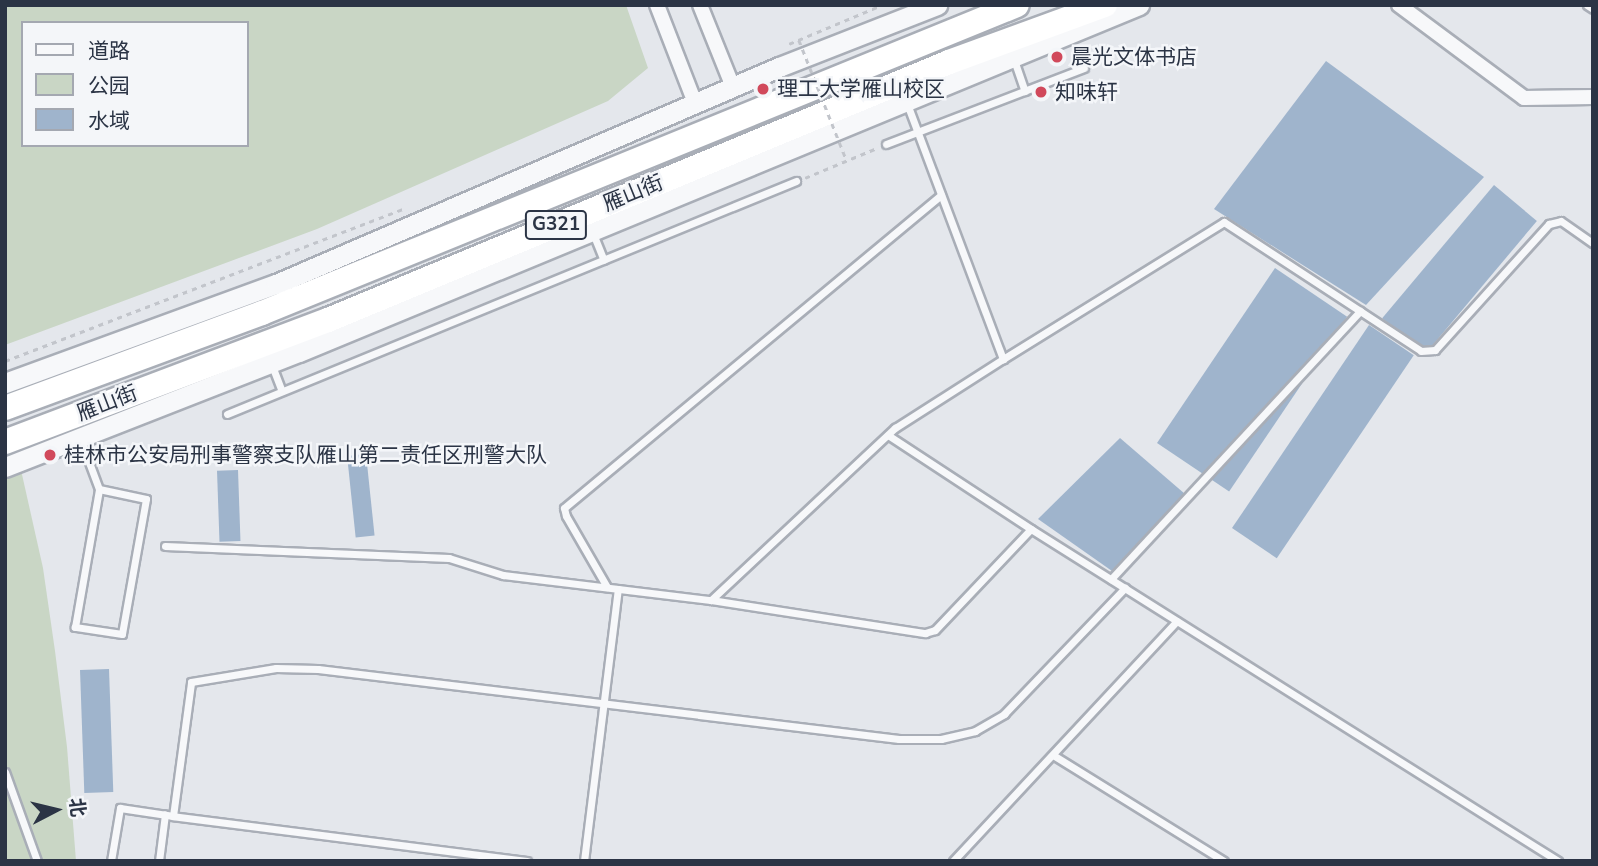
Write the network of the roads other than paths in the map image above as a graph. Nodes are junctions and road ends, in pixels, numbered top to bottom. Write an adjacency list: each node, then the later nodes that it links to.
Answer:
1 (657, 5): 16 (street)
2 (700, 5): 12 (street)
3 (937, 5): 12 (street)
4 (1017, 5): 29 (highway, 雁山街 / G321)
5 (1105, 5): 14 (highway, 雁山街 / G321)
6 (1139, 5): 10 (street)
7 (1399, 5): 15 (street)
8 (1587, 5): 9 (lane)
9 (1593, 9)
10 (1013, 57): 13 (lane); 14 (street)
11 (1084, 68): 13 (lane)
12 (733, 87): 16 (street)
13 (1025, 91): 17 (lane)
14 (903, 92): 17 (lane); 21 (street); 33 (highway, 雁山街 / G321)
15 (1593, 97)
16 (695, 103): 27 (street)
17 (917, 132): 18 (lane); 20 (lane)
18 (886, 144)
19 (796, 181): 23 (lane)
20 (941, 195): 25 (lane); 39 (lane)
21 (592, 230): 23 (lane); 26 (street)
22 (1593, 243): 24 (lane)
23 (604, 260): 28 (lane)
24 (1360, 311): 25 (lane); 38 (lane)
25 (1003, 359): 31 (lane)
26 (271, 362): 28 (lane); 32 (street)
27 (5, 383)
28 (282, 391): 30 (lane)
29 (5, 408)
30 (227, 414)
31 (888, 435): 36 (lane); 42 (lane)
32 (80, 438): 34 (street); 35 (lane)
33 (5, 442)
34 (5, 467)
35 (99, 489): 35 (lane)
36 (1031, 529): 38 (lane); 42 (lane)
37 (165, 545): 39 (lane)
38 (1111, 579): 40 (lane)
39 (607, 587): 41 (lane)
40 (1125, 588): 43 (lane); 44 (lane)
41 (618, 589): 42 (lane); 44 (lane)
42 (711, 600)
43 (1177, 621): 45 (lane); 55 (lane)
44 (601, 703): 47 (lane); 52 (lane)
45 (1053, 755): 53 (lane); 54 (lane)
46 (5, 772): 48 (lane)
47 (169, 815): 49 (lane); 50 (lane); 51 (lane)
48 (37, 861)
49 (111, 861)
50 (159, 861)
51 (527, 861)
52 (584, 861)
53 (953, 861)
54 (1224, 861)
55 (1558, 861)

